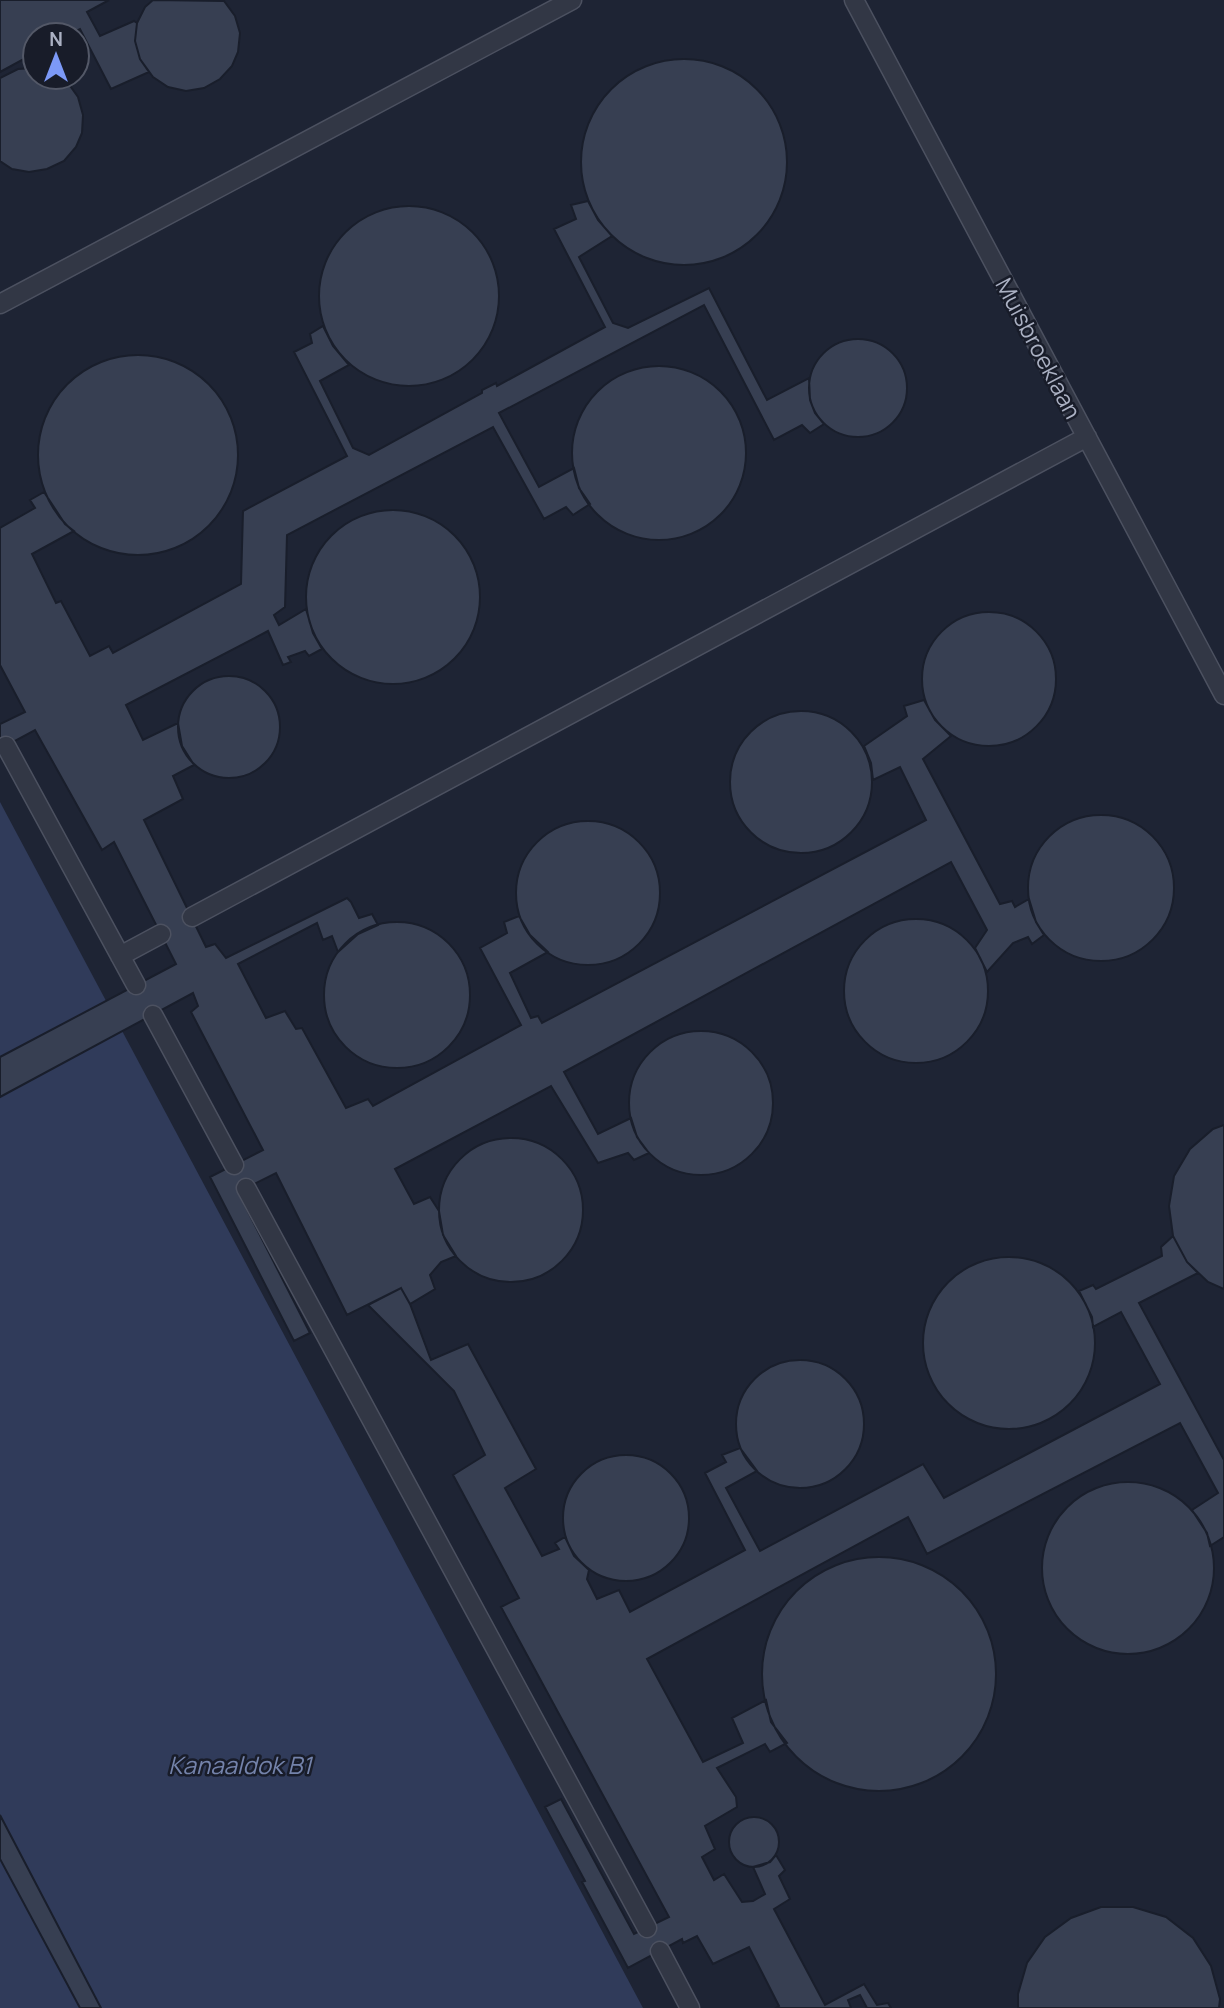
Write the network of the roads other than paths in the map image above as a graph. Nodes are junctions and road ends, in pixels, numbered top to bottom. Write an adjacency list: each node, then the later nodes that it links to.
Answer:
1 (572, 0): 3 (lane)
2 (854, 0): 4 (lane, Muisbroeklaan)
3 (0, 304)
4 (1087, 437): 5 (lane, Muisbroeklaan); 7 (lane)
5 (1224, 695)
6 (6, 746): 9 (lane)
7 (192, 917)
8 (161, 934): 9 (lane)
9 (120, 956): 10 (lane)
10 (136, 985)
11 (153, 1015): 12 (lane)
12 (234, 1166)
13 (246, 1188): 14 (lane)
14 (647, 1928)
15 (660, 1951): 16 (lane)
16 (690, 2008)

